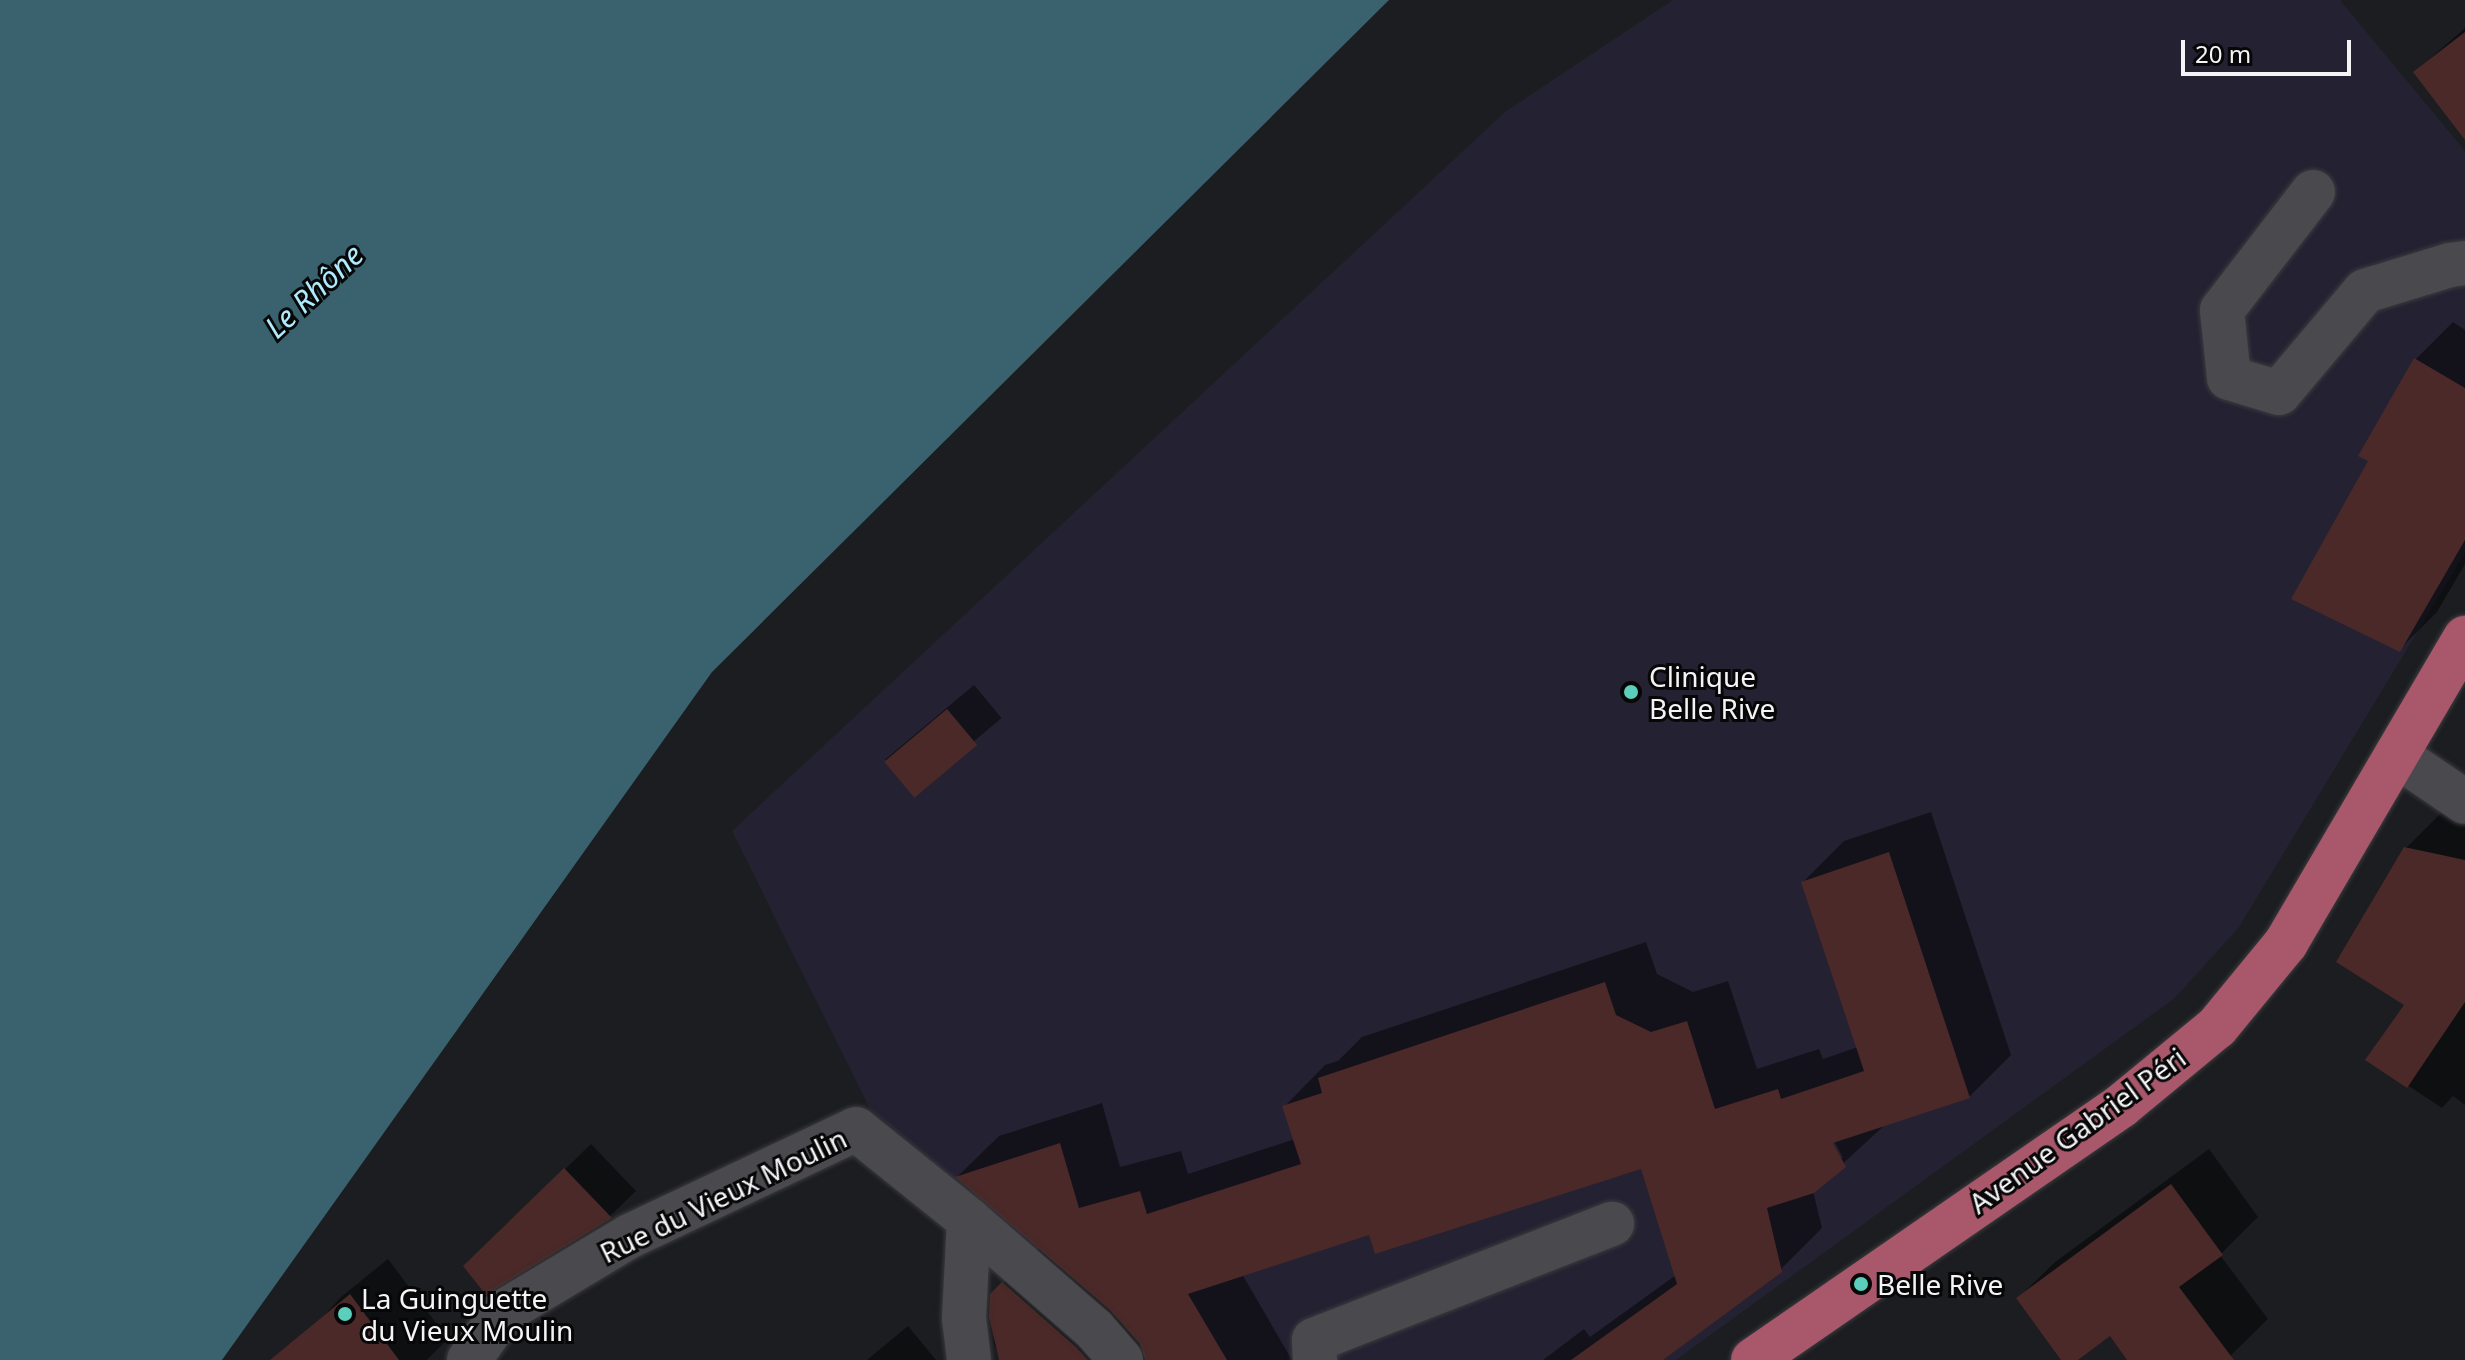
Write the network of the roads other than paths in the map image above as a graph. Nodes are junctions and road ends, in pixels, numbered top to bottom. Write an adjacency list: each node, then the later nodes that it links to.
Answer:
1 (2313, 192): 2 (street)
2 (2465, 263)
3 (2465, 638): 4 (main road, Avenue Gabriel Péri)
4 (2396, 755): 5 (street); 12 (main road, Avenue Gabriel Péri)
5 (2465, 802)
6 (969, 1220): 8 (street, Rue du Vieux Moulin); 9 (street); 10 (street, Rue du Vieux Moulin)
7 (1612, 1224): 11 (street)
8 (469, 1360)
9 (969, 1360)
10 (1121, 1360)
11 (1315, 1360)
12 (1753, 1360)

